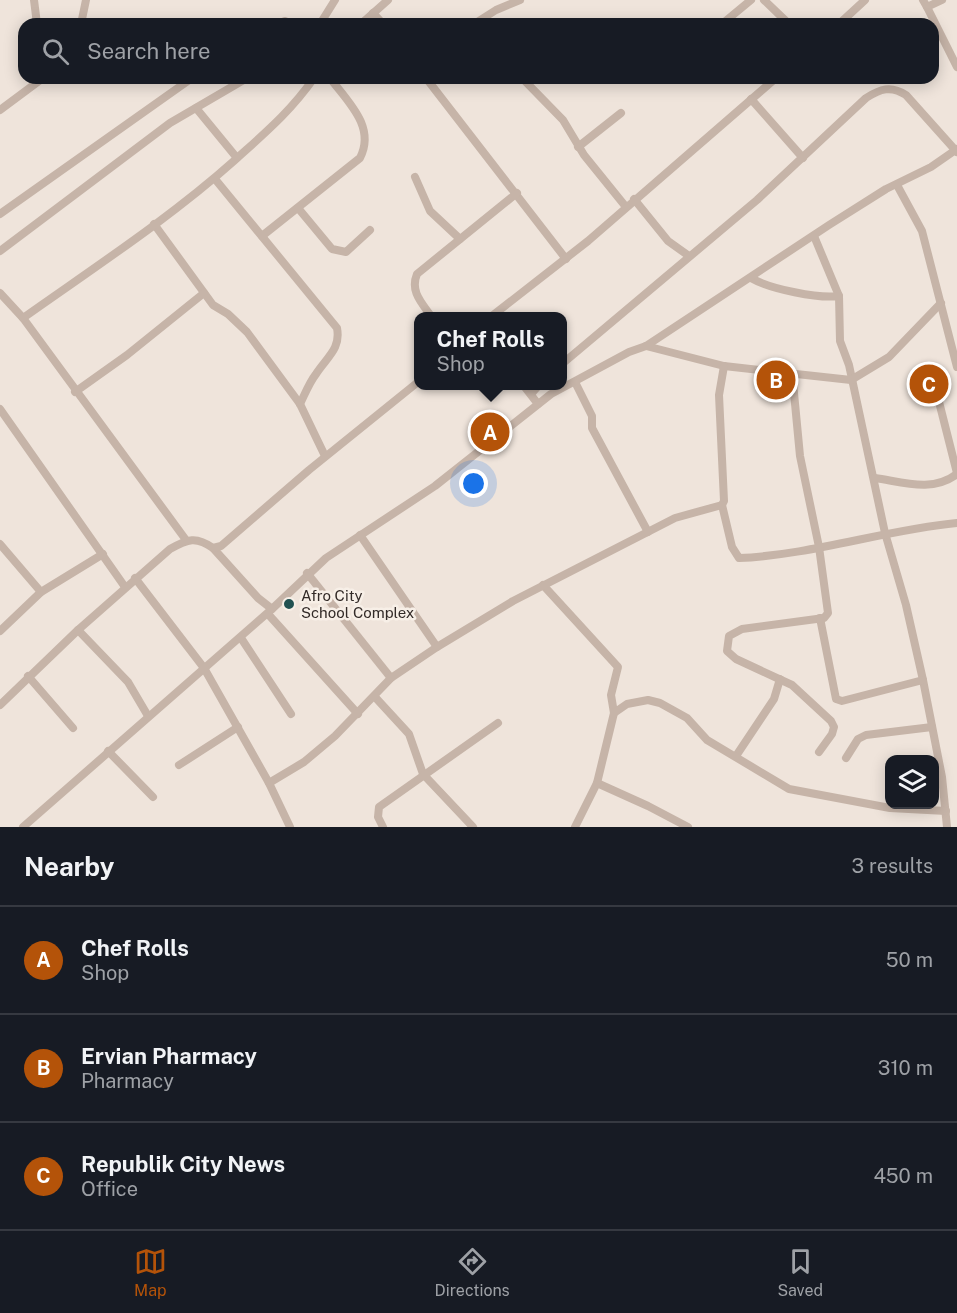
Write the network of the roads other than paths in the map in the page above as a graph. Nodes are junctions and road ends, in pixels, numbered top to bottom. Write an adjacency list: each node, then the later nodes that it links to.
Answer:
1 (34, 0): 12 (street)
2 (86, 0): 13 (street)
3 (335, 0): 14 (street)
4 (388, 0): 11 (street)
5 (520, 0): 17 (street)
6 (751, 0): 18 (street)
7 (764, 0): 19 (street)
8 (865, 0): 20 (street)
9 (942, 0): 10 (street)
10 (925, 3): 21 (street)
11 (373, 13): 15 (street); 16 (street)
12 (36, 18)
13 (82, 18)
14 (324, 18)
15 (368, 18)
16 (378, 18)
17 (483, 18)
18 (729, 18)
19 (783, 18)
20 (846, 18)
21 (932, 18)
22 (939, 31): 23 (street)
23 (957, 67)
24 (34, 84): 34 (street)
25 (183, 84): 47 (street)
26 (236, 84): 33 (street)
27 (310, 84): 38 (street)
28 (335, 84): 46 (street)
29 (431, 84): 43 (street)
30 (528, 84): 36 (street)
31 (769, 84): 32 (street)
32 (752, 99): 39 (street); 44 (street)
33 (196, 108): 38 (street); 53 (street)
34 (0, 110)
35 (621, 113): 36 (street)
36 (578, 147): 45 (street)
37 (957, 150): 39 (street); 42 (street)
38 (237, 158): 41 (street)
39 (803, 158): 54 (street)
40 (415, 177): 52 (street)
41 (215, 179): 48 (street); 50 (street)
42 (897, 185): 51 (street); 60 (street)
43 (517, 193): 52 (street); 55 (street)
44 (634, 199): 45 (street); 54 (street)
45 (626, 207): 55 (street)
46 (298, 208): 49 (street); 50 (street)
47 (1, 211)
48 (154, 224): 57 (street); 63 (street)
49 (370, 230)
50 (262, 236): 79 (street)
51 (814, 236): 56 (street); 59 (street)
52 (460, 239): 61 (street)
53 (0, 251)
54 (689, 256): 65 (street)
55 (567, 259): 62 (street)
56 (751, 278): 59 (street); 64 (street)
57 (204, 293): 77 (street); 79 (street)
58 (0, 295): 63 (street)
59 (839, 296): 69 (street)
60 (941, 303): 67 (street); 69 (street)
61 (428, 312)
62 (497, 312)
63 (23, 318): 77 (street)
64 (645, 346): 66 (street); 70 (street)
65 (567, 360)
66 (724, 366): 68 (street); 85 (street)
67 (957, 367)
68 (792, 372): 69 (street); 92 (street)
69 (851, 380): 84 (street)
70 (576, 382): 73 (street); 87 (street)
71 (934, 382): 83 (street)
72 (414, 385): 82 (street)
73 (567, 386)
74 (528, 390): 78 (street)
75 (534, 390): 78 (street)
76 (559, 390): 80 (street)
77 (75, 392): 90 (street)
78 (531, 394): 80 (street)
79 (300, 404): 82 (street)
80 (538, 404): 89 (street)
81 (0, 409): 94 (street)
82 (325, 456): 93 (street)
83 (957, 474): 84 (street)
84 (875, 478): 88 (street)
85 (722, 505): 87 (street); 92 (street)
86 (957, 523): 88 (street)
87 (648, 532): 99 (street)
88 (885, 533): 92 (street); 112 (street)
89 (360, 535): 97 (street); 107 (street)
90 (186, 540): 93 (street); 98 (street)
91 (0, 544): 95 (street)
92 (819, 547): 103 (street)
93 (213, 548): 102 (street)
94 (103, 554): 100 (street); 101 (street)
95 (7, 556): 96 (street); 101 (street)
96 (0, 562)
97 (307, 573): 102 (street); 110 (street)
98 (135, 578): 100 (street); 108 (street)
99 (543, 585): 107 (street); 115 (street)
100 (125, 586): 104 (street)
101 (41, 592): 105 (street)
102 (270, 611): 106 (street); 117 (street)
103 (820, 618): 111 (street); 112 (street)
104 (78, 630): 109 (street); 118 (street)
105 (0, 631)
106 (241, 638): 108 (street); 116 (street)
107 (437, 647): 110 (street)
108 (204, 668): 118 (street); 120 (street)
109 (28, 676): 114 (street); 122 (street)
110 (391, 678): 113 (street)
111 (780, 679): 124 (street); 125 (street)
112 (923, 680): 121 (street)
113 (375, 697): 117 (street); 128 (street)
114 (0, 705)
115 (614, 713): 125 (street); 130 (street)
116 (291, 714)
117 (358, 714): 129 (street)
118 (148, 716): 123 (street)
119 (498, 723): 128 (street)
120 (238, 726): 127 (street); 129 (street)
121 (932, 727): 126 (street); 132 (street)
122 (73, 728)
123 (108, 751): 131 (street); 133 (street)
124 (819, 752)
125 (736, 756): 132 (street)
126 (846, 758)
127 (179, 765)
128 (423, 774): 135 (street); 136 (street)
129 (269, 783): 134 (street)
130 (597, 783): 137 (street); 138 (street)
131 (153, 797)
132 (946, 811): 139 (street)
133 (23, 827)
134 (290, 827)
135 (383, 827)
136 (473, 827)
137 (575, 827)
138 (688, 827)
139 (947, 827)

